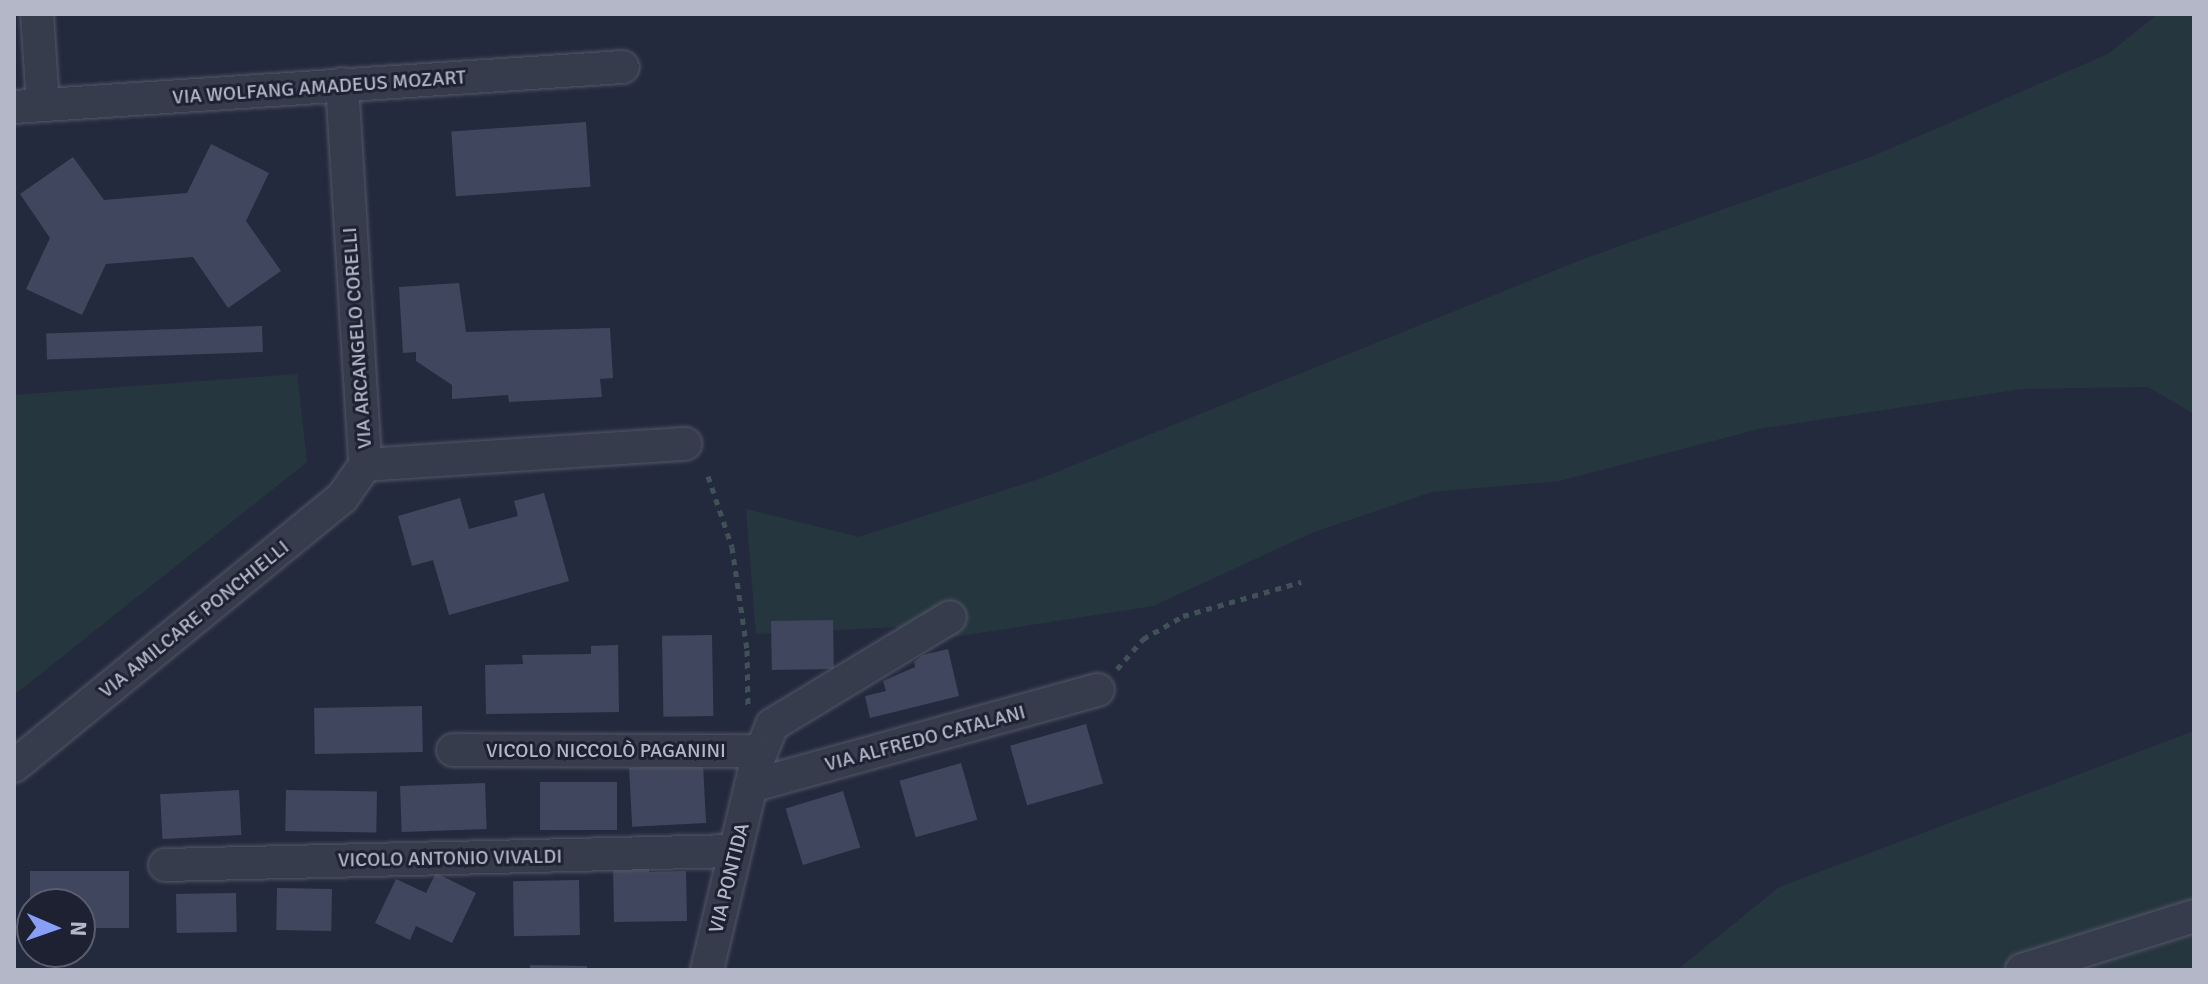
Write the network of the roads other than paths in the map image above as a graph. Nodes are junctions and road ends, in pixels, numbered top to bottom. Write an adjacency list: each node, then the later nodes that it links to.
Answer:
1 (37, 14): 4 (street)
2 (623, 67): 3 (street, VIA WOLFANG AMADEUS MOZART)
3 (342, 84): 4 (street, VIA WOLFANG AMADEUS MOZART); 6 (street, VIA ARCANGELO CORELLI)
4 (29, 106)
5 (685, 444): 6 (street, VIA ARCANGELO CORELLI)
6 (365, 465): 11 (street, VIA AMILCARE PONCHIELLI)
7 (950, 617): 10 (street, VIA PONTIDA)
8 (1098, 690): 12 (street, VIA ALFREDO CATALANI)
9 (453, 750): 10 (street, VICOLO NICCOLÒ PAGANINI)
10 (754, 751): 12 (street, VIA PONTIDA)
11 (14, 766)
12 (751, 786): 13 (street, VIA PONTIDA)
13 (735, 851): 14 (street, VICOLO ANTONIO VIVALDI); 16 (street, VIA PONTIDA)
14 (165, 865)
15 (2194, 916): 17 (street)
16 (707, 970)
17 (2022, 970)

